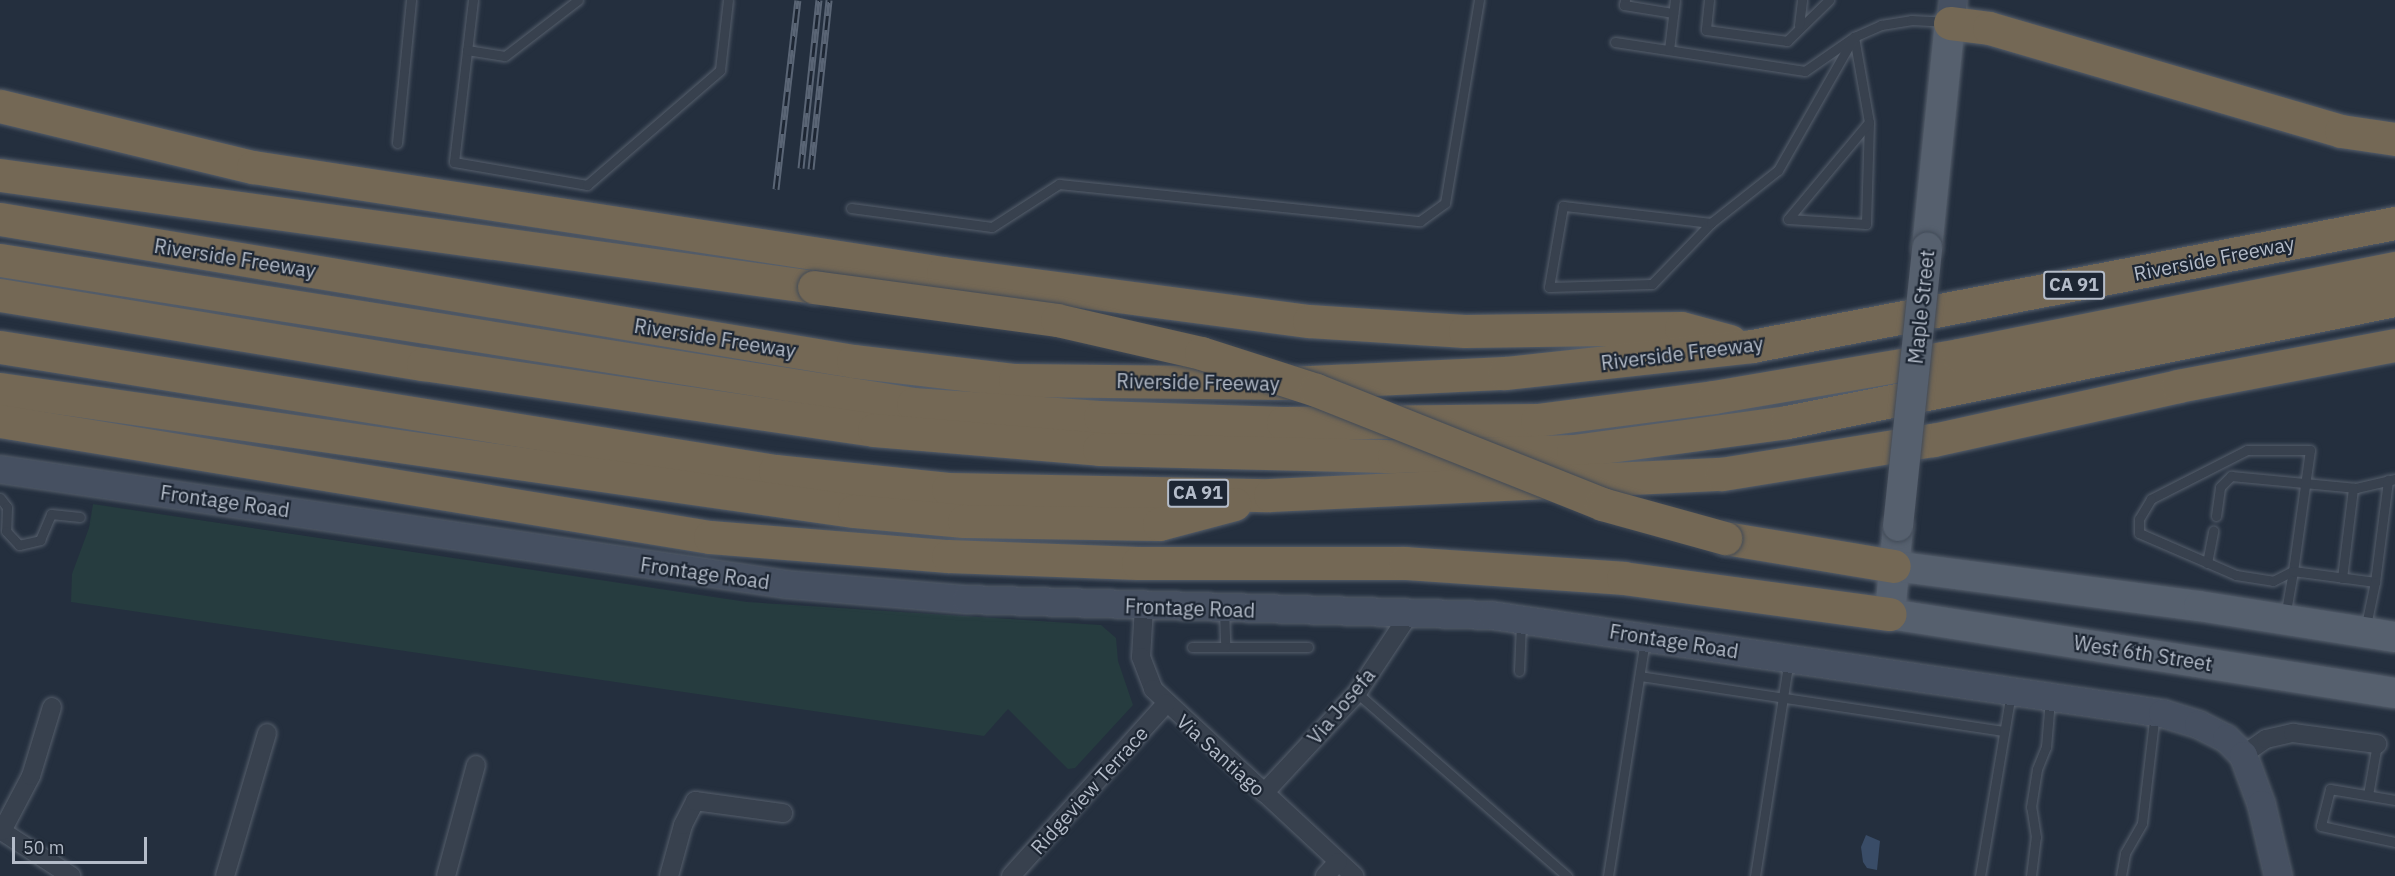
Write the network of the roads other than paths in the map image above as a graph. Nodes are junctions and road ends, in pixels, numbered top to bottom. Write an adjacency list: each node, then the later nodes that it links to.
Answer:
1 (411, 0): 21 (lane)
2 (473, 0): 16 (lane)
3 (578, 0): 16 (lane)
4 (728, 0): 16 (lane)
5 (1479, 0): 23 (lane)
6 (1625, 0): 12 (lane)
7 (1675, 0): 12 (lane)
8 (1710, 0): 13 (lane)
9 (1802, 0): 13 (lane)
10 (1828, 0): 13 (lane)
11 (1952, 11): 14 (lane); 20 (highway); 48 (main road, Maple Street, bridge)
12 (1673, 13): 17 (lane)
13 (1799, 25)
14 (1854, 38): 17 (lane); 19 (lane); 25 (lane)
15 (1616, 42): 17 (lane)
16 (467, 50)
17 (1669, 50)
18 (0, 106): 32 (highway)
19 (1869, 122): 19 (lane)
20 (2395, 139)
21 (397, 143)
22 (0, 175): 48 (highway, bridge)
23 (851, 208)
24 (0, 219): 32 (highway, Riverside Freeway / CA 91)
25 (1711, 223): 25 (lane)
26 (2395, 223): 32 (highway, Riverside Freeway / CA 91)
27 (0, 260): 28 (highway)
28 (2395, 268)
29 (0, 294): 30 (highway)
30 (2395, 300)
31 (2395, 345): 40 (highway, CA 91)
32 (1752, 346)
33 (0, 347): 40 (highway, CA 91)
34 (0, 388): 40 (highway)
35 (6, 423): 55 (highway)
36 (0, 469): 52 (main road, Frontage Road)
37 (2392, 480): 39 (lane); 42 (lane)
38 (2305, 483): 39 (lane); 43 (lane); 47 (lane); 49 (lane)
39 (2353, 488): 50 (lane)
40 (1269, 495)
41 (0, 498): 45 (lane)
42 (2384, 514): 44 (lane); 51 (lane)
43 (2216, 516)
44 (2395, 516)
45 (80, 517)
46 (2213, 531): 47 (lane)
47 (2206, 563): 49 (lane)
48 (1894, 566): 55 (main road, Maple Street); 57 (main road)
49 (2293, 571): 50 (lane); 57 (lane)
50 (2342, 578): 51 (lane)
51 (2374, 582): 58 (lane)
52 (1144, 607): 53 (main road, Frontage Road); 72 (street, Via Santiago)
53 (1224, 609): 54 (main road, Frontage Road); 62 (lane)
54 (1410, 613): 56 (main road, Frontage Road); 68 (street, Via Josefa)
55 (1890, 614): 69 (main road, West 6th Street)
56 (1522, 619): 59 (main road, Frontage Road); 65 (lane)
57 (2285, 619): 58 (main road)
58 (2364, 632): 60 (main road)
59 (1646, 636): 64 (main road, Frontage Road); 66 (lane)
60 (2395, 637)
61 (1192, 647): 62 (lane)
62 (1225, 647): 63 (lane)
63 (1308, 647)
64 (1789, 658): 67 (main road, Frontage Road); 70 (lane)
65 (1520, 671)
66 (1640, 676): 70 (lane); 95 (lane)
67 (2011, 691): 71 (main road, Frontage Road); 75 (lane)
68 (1356, 693): 80 (street, Via Josefa); 94 (lane)
69 (2395, 693)
70 (1783, 695): 75 (lane); 96 (lane)
71 (2050, 697): 74 (main road, Frontage Road); 98 (lane)
72 (1166, 704): 80 (street, Via Santiago); 91 (street, Ridgeview Terrace)
73 (52, 707): 84 (street)
74 (2155, 712): 78 (main road, Frontage Road); 99 (lane)
75 (2004, 731): 97 (lane)
76 (267, 733): 88 (street)
77 (2377, 744): 78 (street); 81 (lane)
78 (2243, 755): 100 (main road, Frontage Road)
79 (476, 765): 89 (street)
80 (1264, 793): 86 (street, Via Santiago)
81 (2368, 795): 82 (lane); 85 (lane)
82 (2395, 800)
83 (783, 813): 90 (street)
84 (1, 831): 87 (street)
85 (2395, 842)
86 (1338, 862): 92 (street); 93 (street, Via Santiago)
87 (72, 876)
88 (225, 876)
89 (446, 876)
90 (669, 876)
91 (1011, 876)
92 (1325, 876)
93 (1354, 876)
94 (1567, 876)
95 (1608, 876)
96 (1755, 876)
97 (1980, 876)
98 (2031, 876)
99 (2121, 876)
100 (2278, 876)

